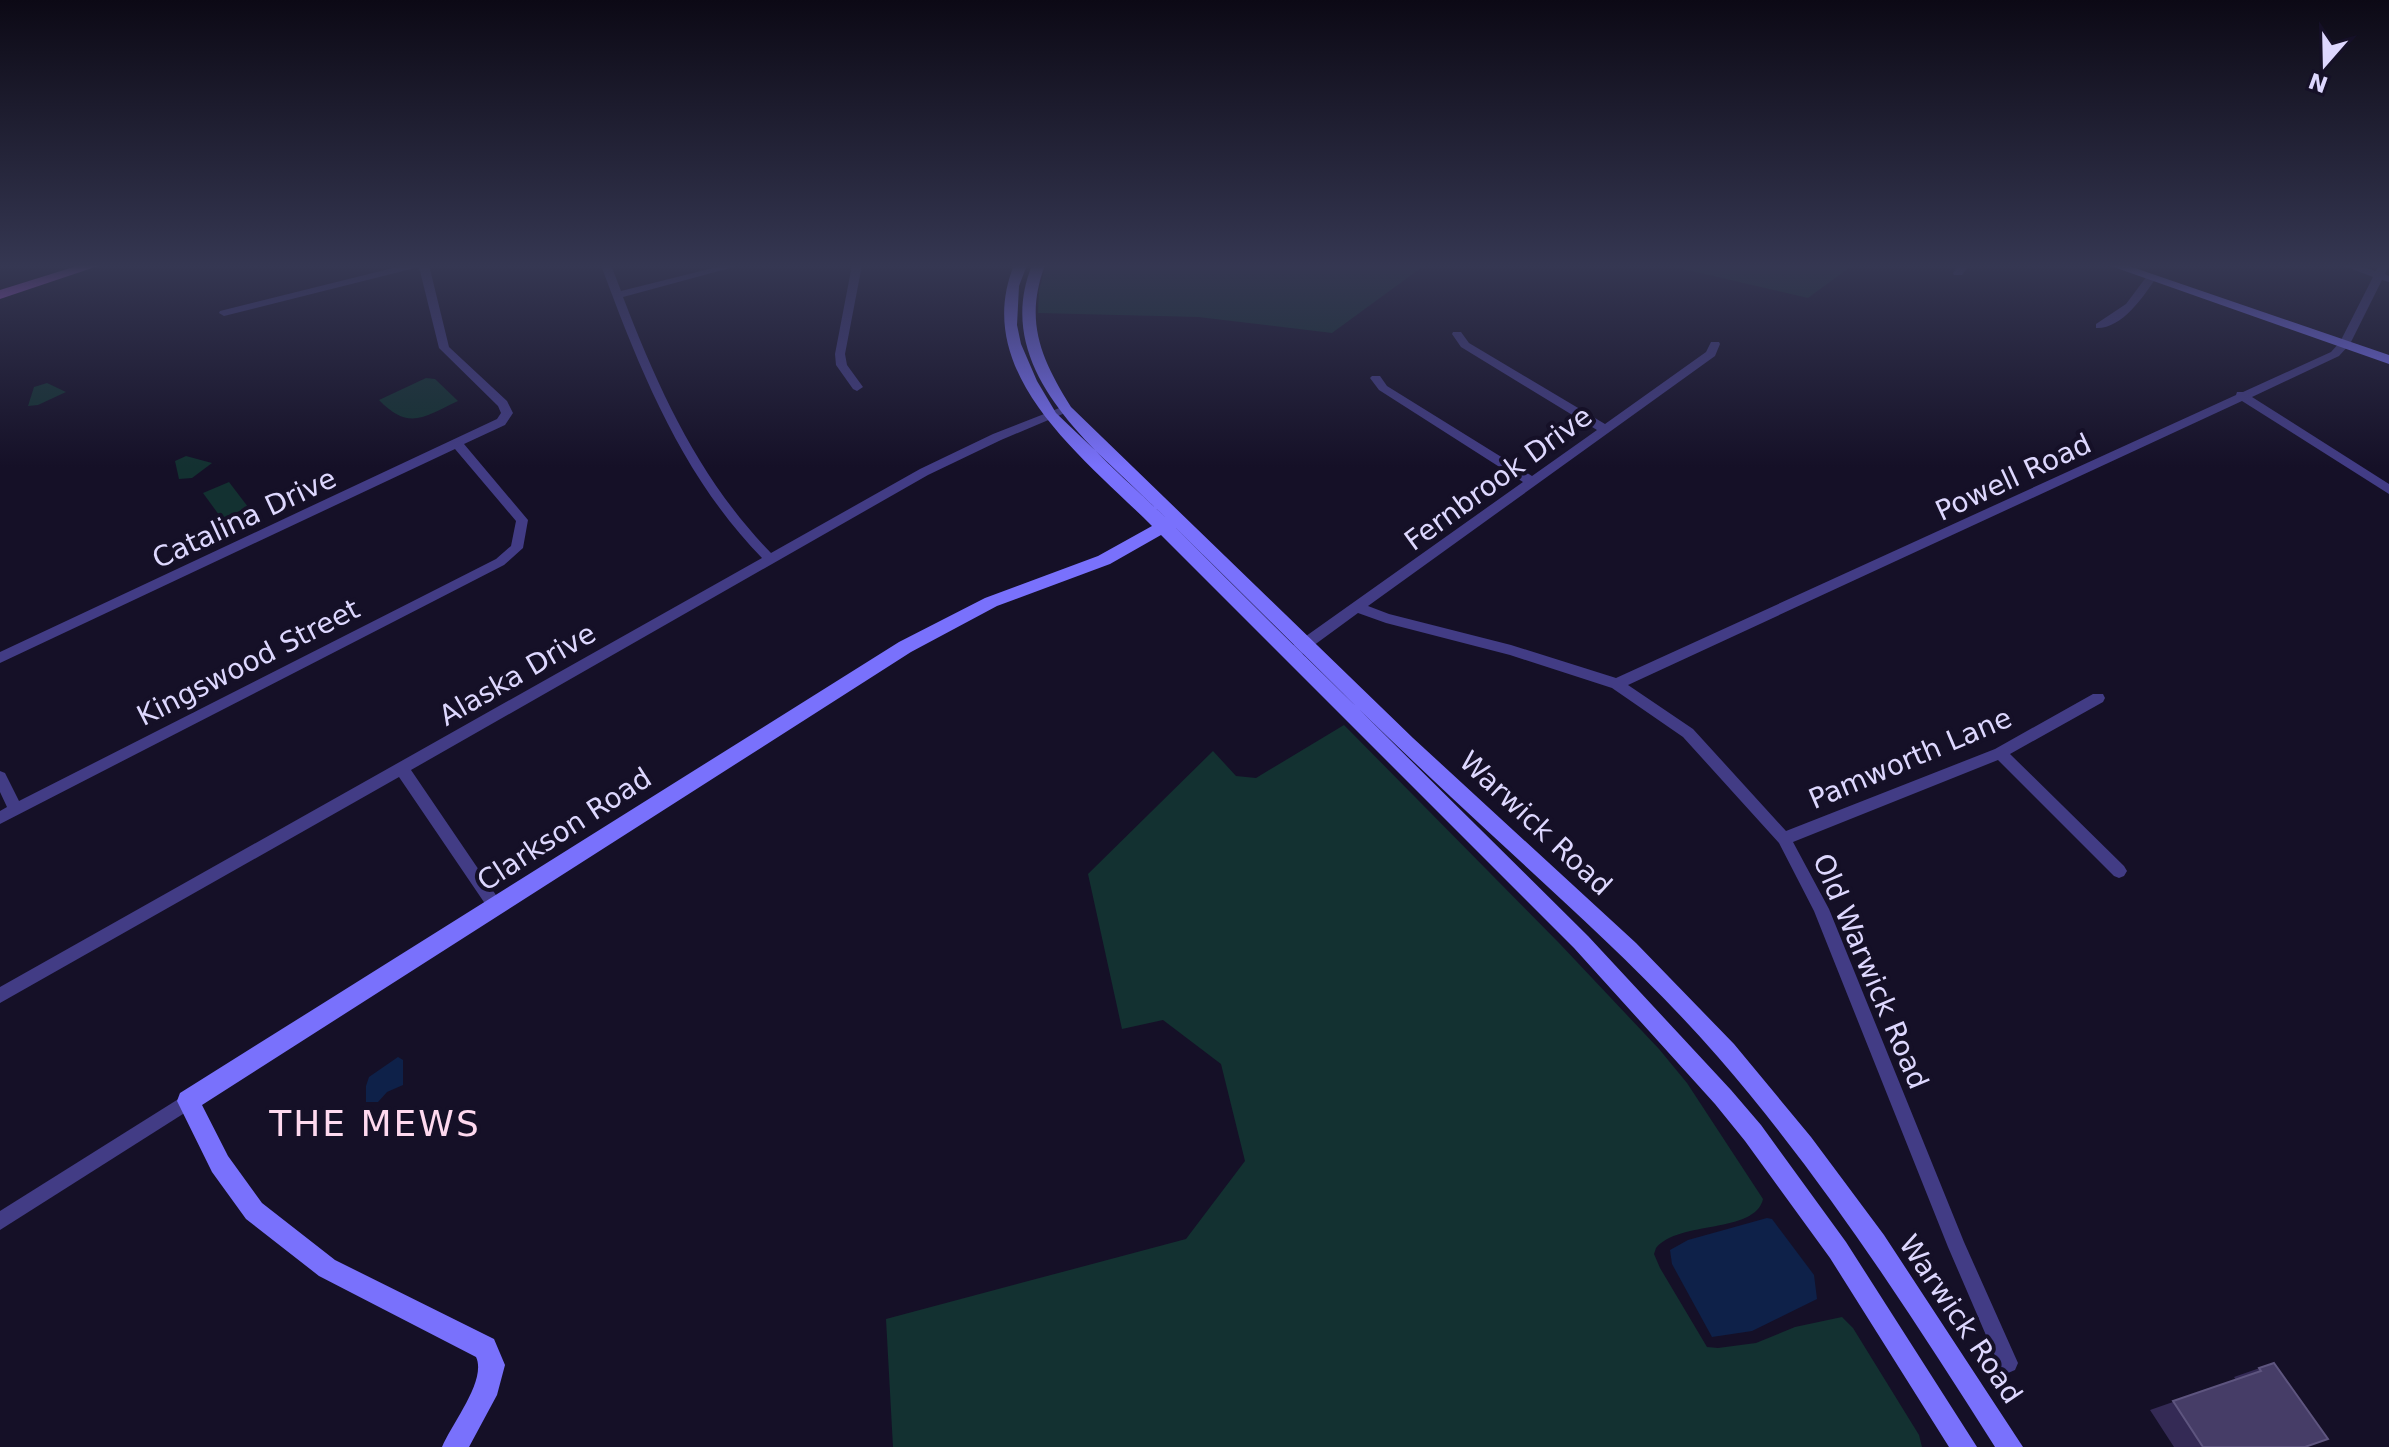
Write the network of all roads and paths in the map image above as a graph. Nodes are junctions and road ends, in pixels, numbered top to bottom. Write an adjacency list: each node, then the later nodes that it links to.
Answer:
1 (440, 333): 17 (street, Catalina Drive)
2 (633, 333): 21 (street)
3 (844, 333): 13 (street)
4 (1012, 333): 15 (main road, Warwick Road)
5 (1030, 333): 15 (main road, Warwick Road)
6 (2311, 333): 10 (main road)
7 (2351, 333): 10 (street)
8 (1457, 334): 16 (street)
9 (1715, 344): 16 (street, Fernbrook Drive)
10 (2345, 344): 11 (main road); 14 (street, Powell Road)
11 (2389, 360)
12 (1376, 378): 18 (street)
13 (857, 387)
14 (2241, 395): 19 (street); 25 (street, Powell Road)
15 (1058, 413): 20 (main road, Warwick Road); 21 (street, Alaska Drive)
16 (1605, 429): 18 (street, Fernbrook Drive)
17 (458, 445): 24 (street, Catalina Drive); 30 (street, Kingswood Street)
18 (1532, 482): 22 (street, Fernbrook Drive)
19 (2389, 490)
20 (1169, 523): 23 (main road, Warwick Road); 34 (main road, Clarkson Road)
21 (770, 559): 28 (street, Alaska Drive)
22 (1359, 608): 23 (street, Fernbrook Drive); 25 (street, Old Warwick Road)
23 (1297, 650): 40 (main road, Warwick Road); 41 (main road, Warwick Road)
24 (0, 658)
25 (1617, 684): 32 (street, Old Warwick Road)
26 (2098, 698): 27 (street, Pamworth Lane)
27 (2000, 753): 32 (street, Pamworth Lane); 33 (street)
28 (402, 769): 34 (street); 35 (street, Alaska Drive)
29 (0, 777): 30 (street)
30 (16, 810): 31 (street, Kingswood Street)
31 (0, 818)
32 (1784, 839): 38 (street, Old Warwick Road)
33 (2119, 871)
34 (495, 906): 36 (main road, Clarkson Road)
35 (0, 996)
36 (188, 1101): 37 (street, Clarkson Road); 39 (main road)
37 (0, 1221)
38 (2008, 1363)
39 (455, 1447)
40 (1964, 1447)
41 (2010, 1447)

